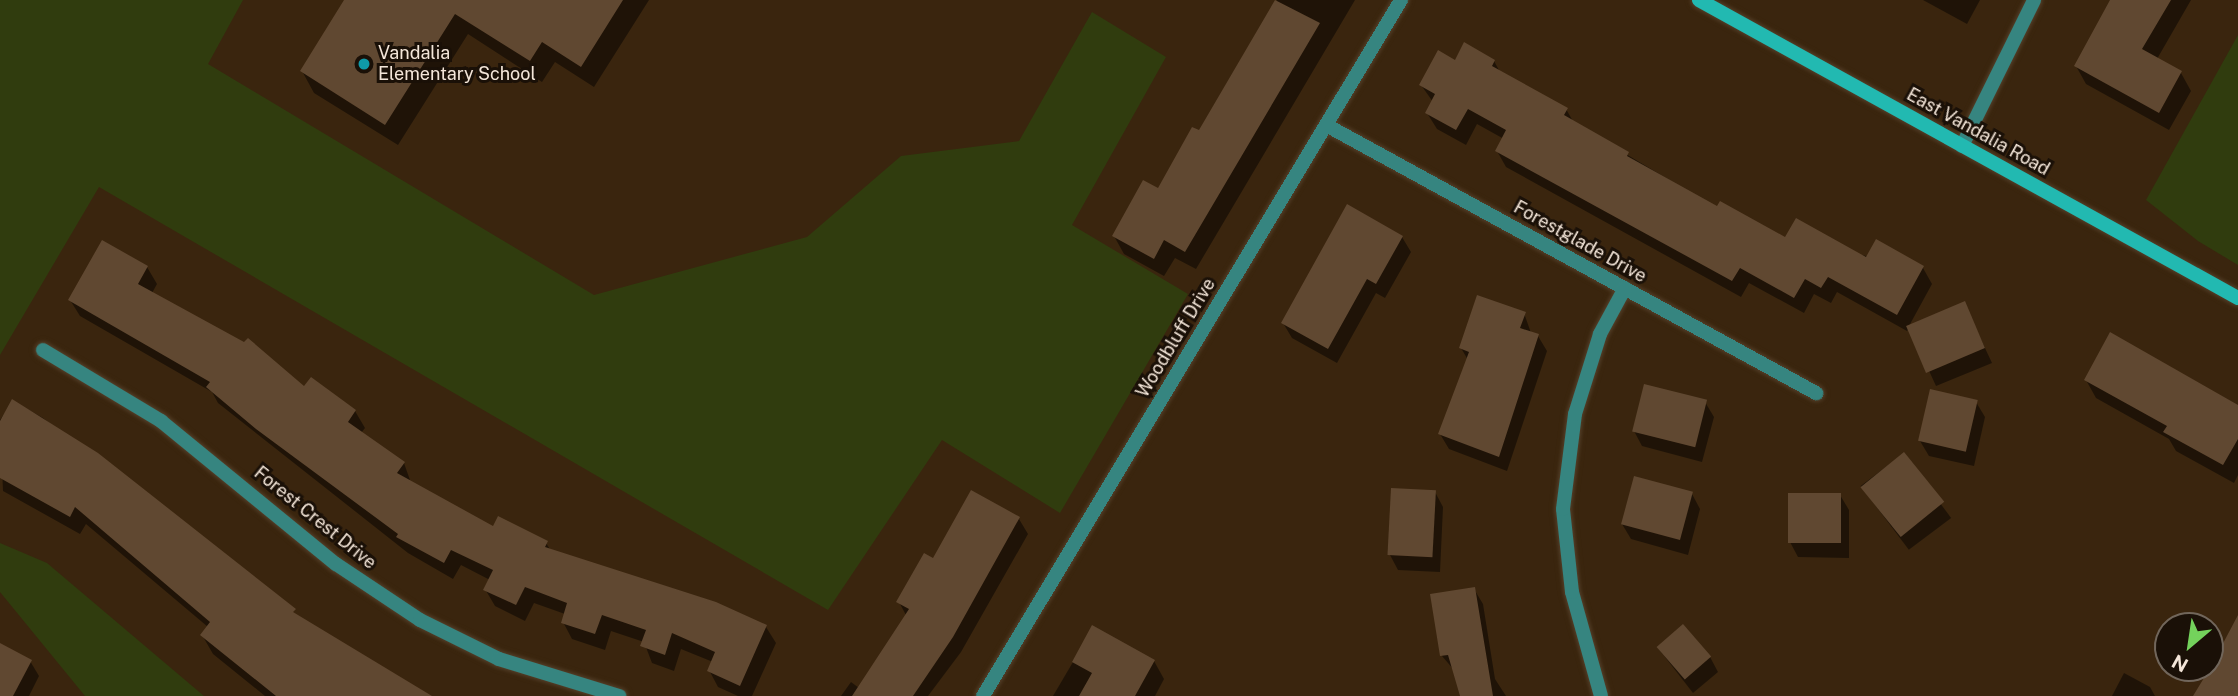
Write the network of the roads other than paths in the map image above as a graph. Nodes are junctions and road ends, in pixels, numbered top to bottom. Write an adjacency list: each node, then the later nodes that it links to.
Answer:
1 (1401, 0): 4 (street, Woodbluff Drive)
2 (1699, 0): 5 (street, East Vandalia Road)
3 (2034, 0): 5 (street)
4 (1326, 125): 6 (street, Forestglade Drive); 11 (street, Woodbluff Drive)
5 (1962, 146): 7 (street, East Vandalia Road)
6 (1625, 288): 9 (street, Forestglade Drive); 12 (street)
7 (2238, 298)
8 (43, 350): 10 (street, Forest Crest Drive)
9 (1816, 393)
10 (619, 696)
11 (983, 696)
12 (1601, 696)

